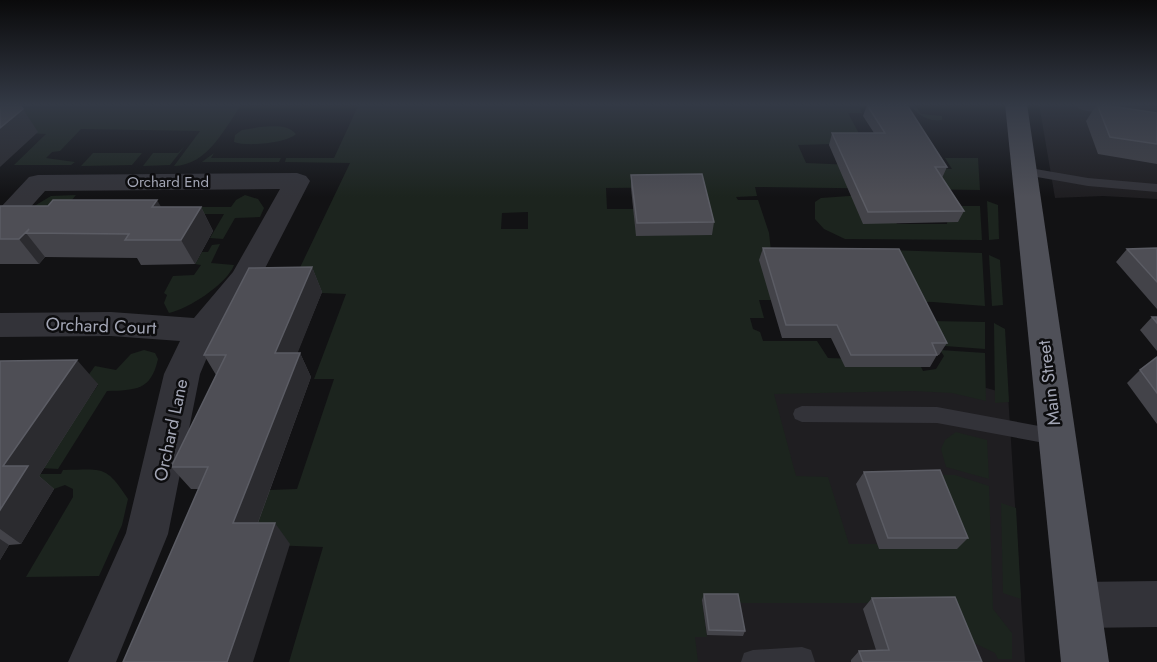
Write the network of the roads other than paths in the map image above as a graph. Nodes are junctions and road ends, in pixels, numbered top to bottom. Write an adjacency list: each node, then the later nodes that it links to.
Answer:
1 (1020, 135): 2 (main road, Main Street)
2 (1024, 171): 4 (lane); 9 (main road, Main Street)
3 (297, 181): 5 (street, Orchard End); 7 (street, Orchard Lane)
4 (1157, 188)
5 (0, 224)
6 (0, 325): 7 (street, Orchard Court)
7 (202, 331): 12 (street, Orchard Lane)
8 (802, 414): 9 (lane)
9 (1055, 437): 10 (main road, Main Street)
10 (1079, 604): 11 (street); 15 (main road, Main Street)
11 (1157, 604)
12 (92, 662)
13 (753, 662): 14 (lane)
14 (802, 662)
15 (1085, 662)

